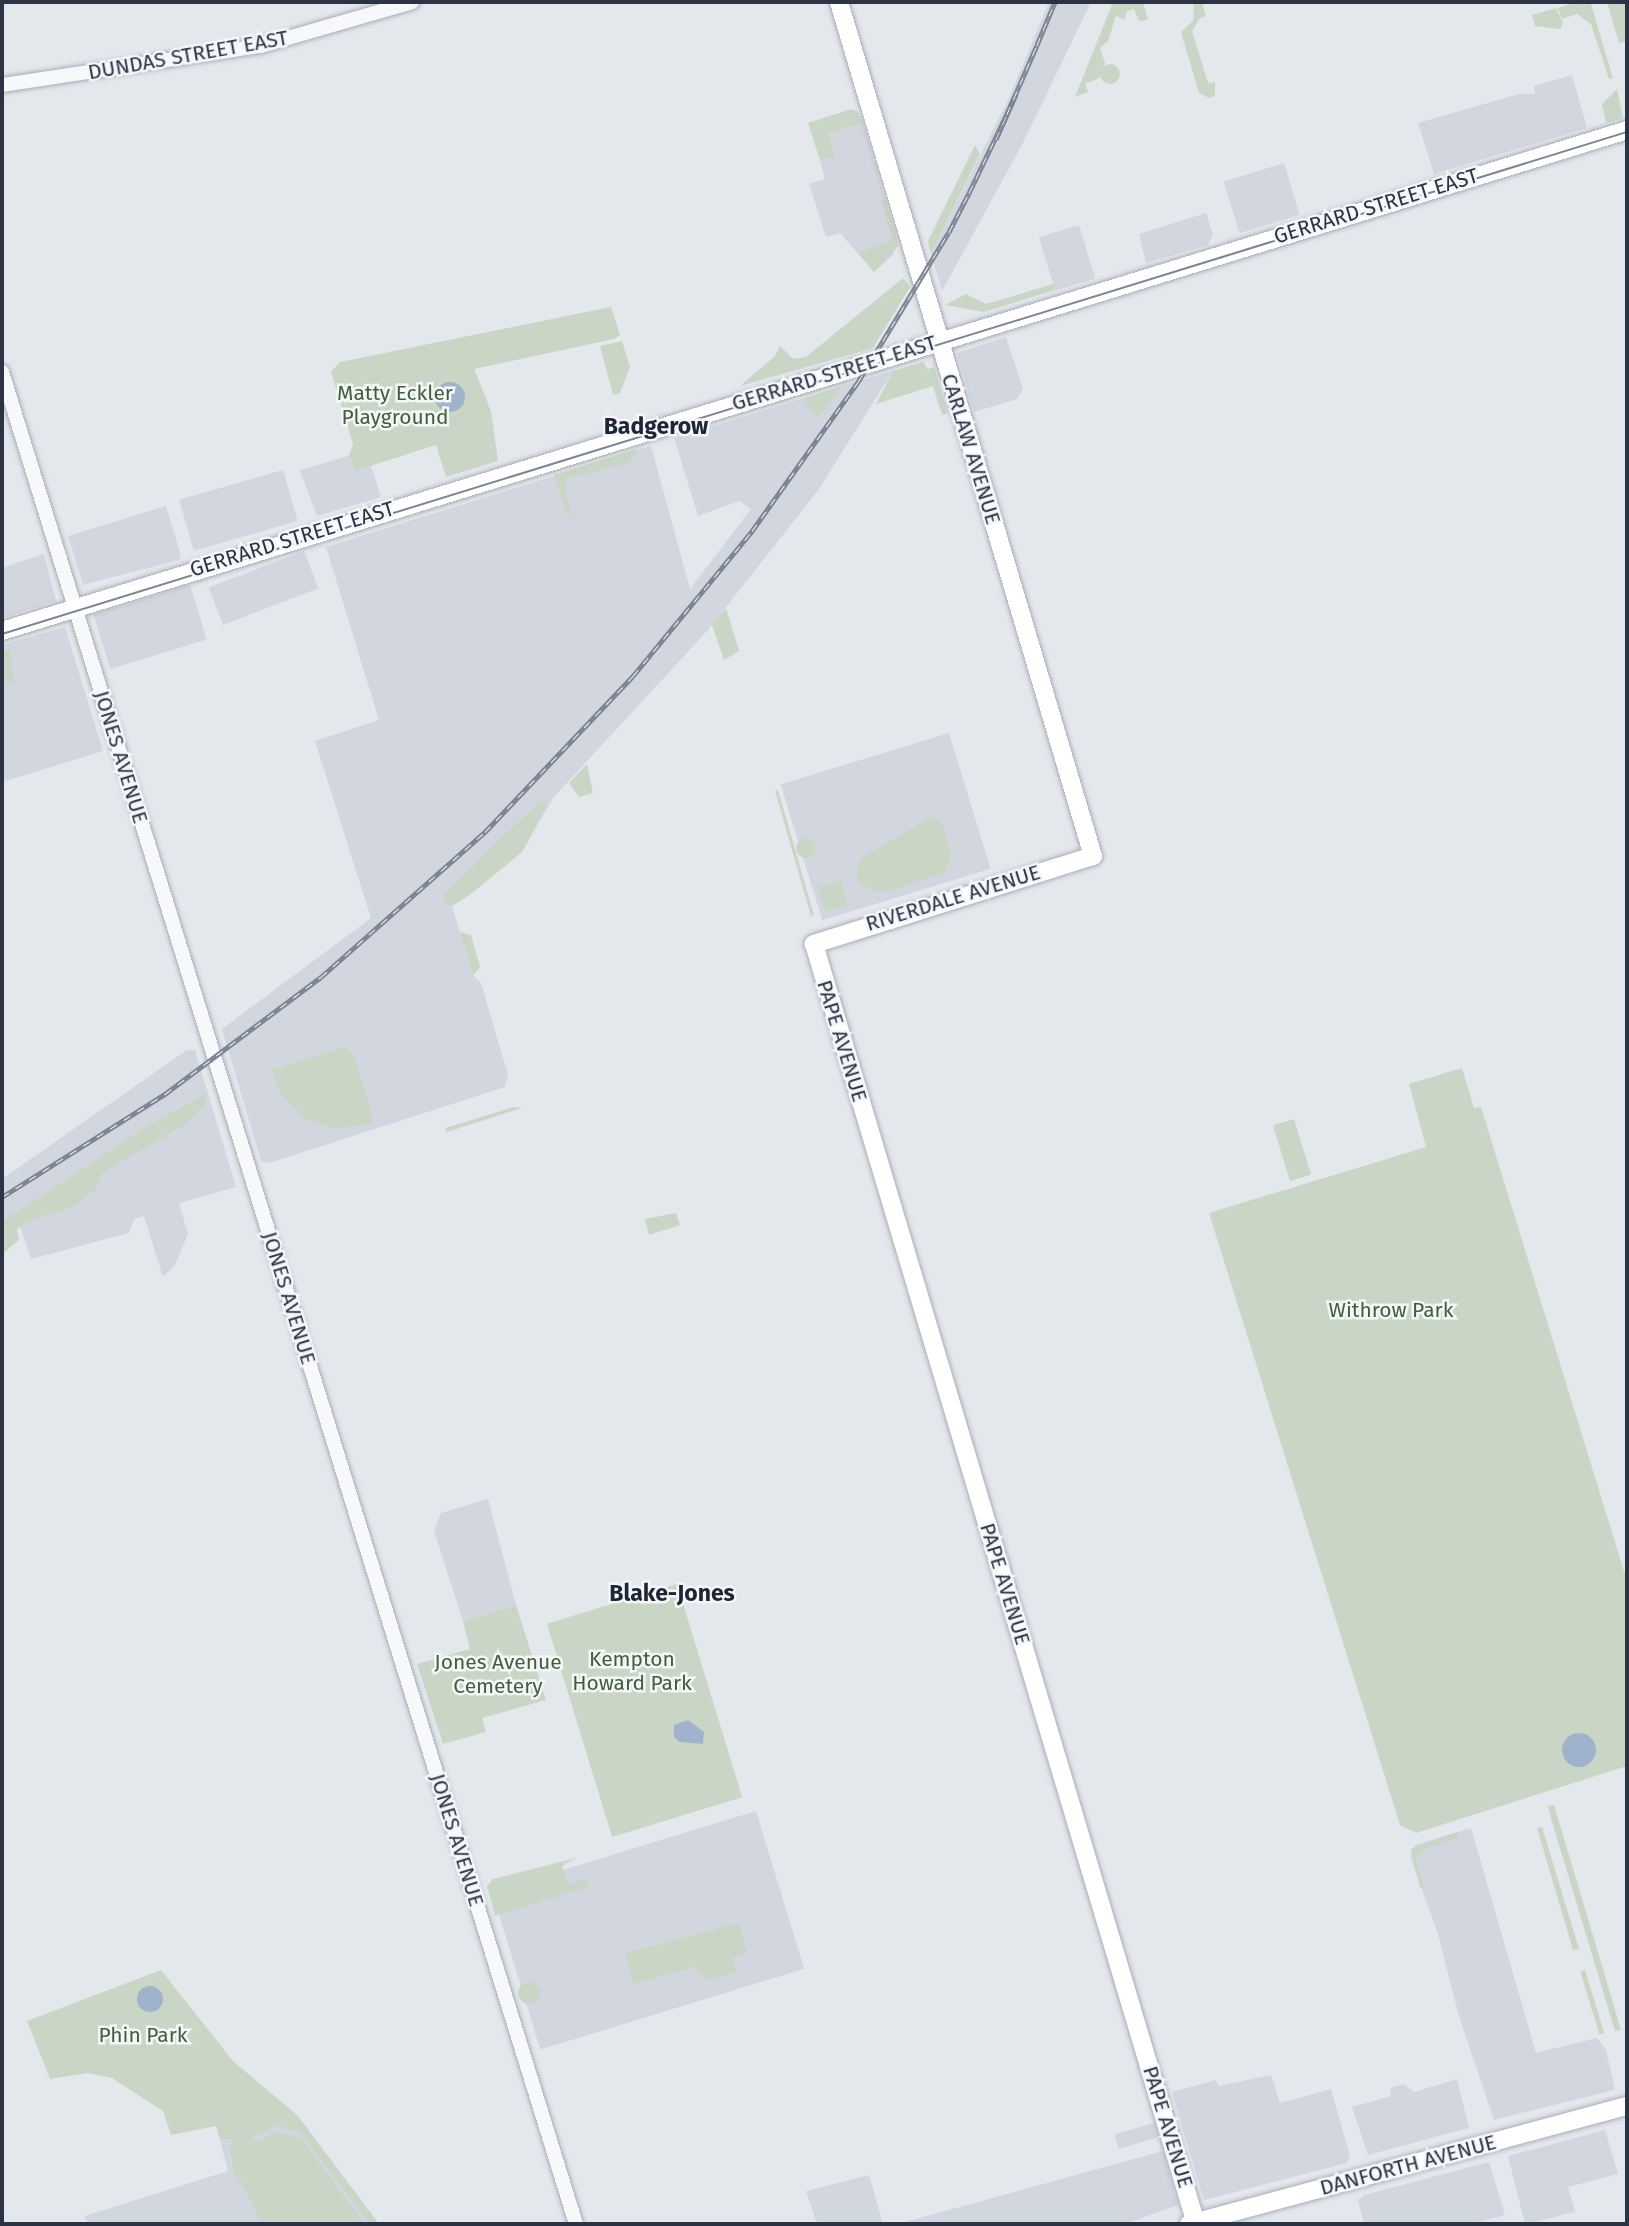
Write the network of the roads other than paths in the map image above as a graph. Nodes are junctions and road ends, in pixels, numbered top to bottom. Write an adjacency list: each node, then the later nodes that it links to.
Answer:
1 (412, 2): 3 (street, DUNDAS STREET EAST)
2 (839, 2): 5 (main road, CARLAW AVENUE)
3 (2, 85)
4 (1627, 130): 5 (main road, GERRARD STREET EAST)
5 (938, 342): 7 (main road, GERRARD STREET EAST); 9 (main road, CARLAW AVENUE)
6 (2, 372): 7 (street, JONES AVENUE)
7 (75, 608): 8 (main road, GERRARD STREET EAST); 12 (street, JONES AVENUE)
8 (2, 631)
9 (1093, 856): 10 (main road, RIVERDALE AVENUE)
10 (814, 944): 13 (main road, PAPE AVENUE)
11 (1627, 2106): 13 (main road, DANFORTH AVENUE)
12 (576, 2224)
13 (1194, 2224)

